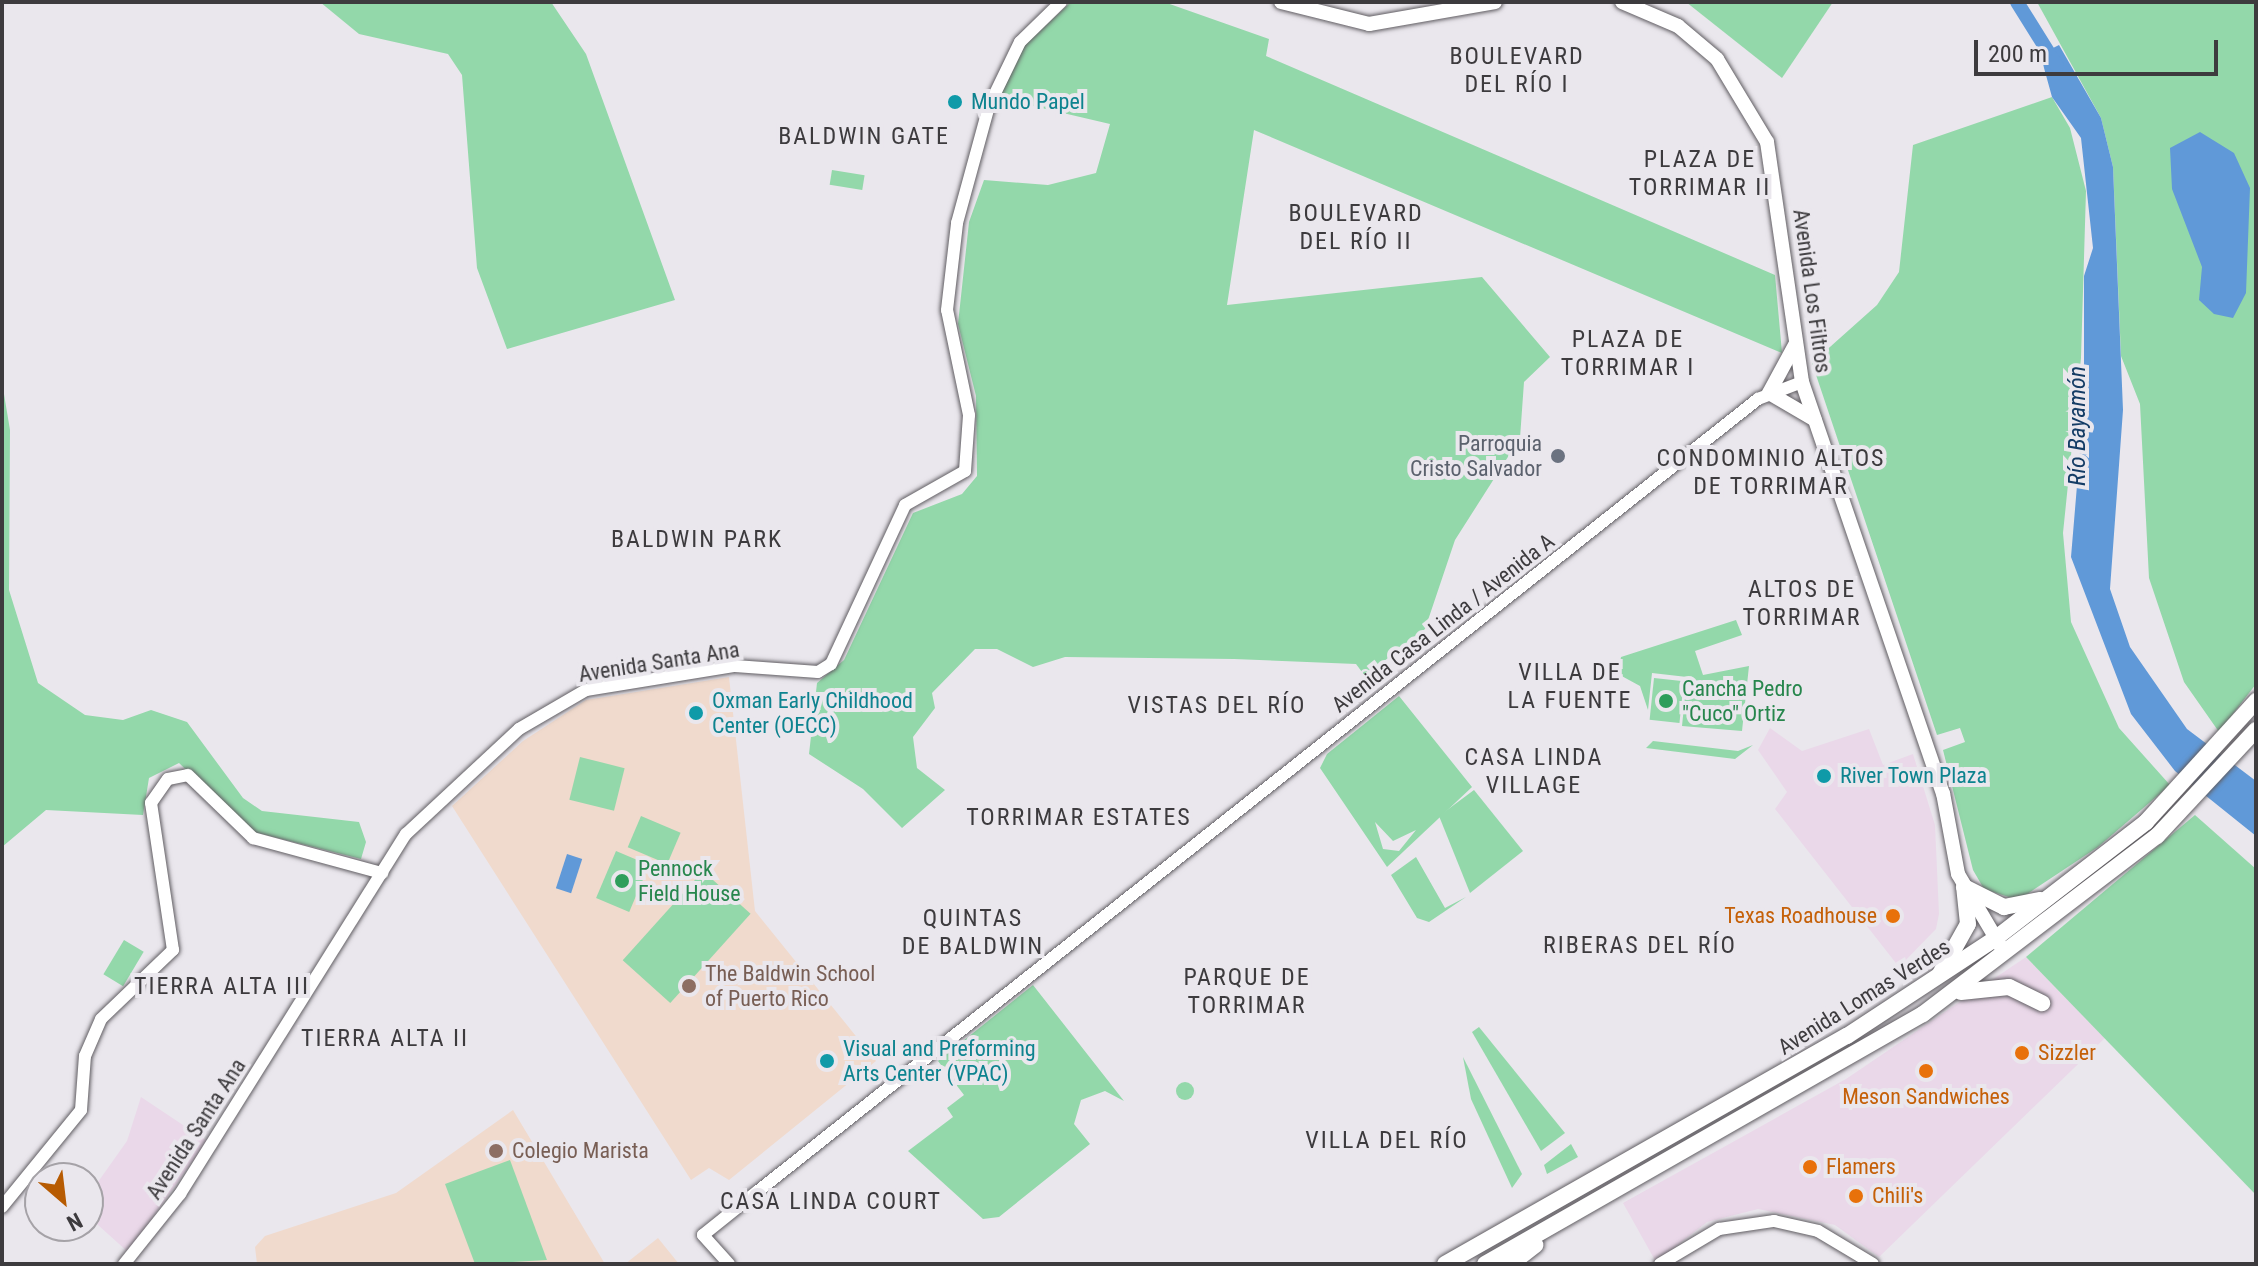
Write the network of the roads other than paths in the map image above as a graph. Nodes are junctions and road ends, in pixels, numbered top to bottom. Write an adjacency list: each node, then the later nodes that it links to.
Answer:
1 (1061, 2): 11 (street, Avenida Santa Ana)
2 (1495, 2): 4 (main road)
3 (1622, 2): 5 (main road, Avenida Los Filtros)
4 (1280, 3)
5 (1797, 342): 6 (main road, Avenida Los Filtros); 7 (main road)
6 (1802, 382): 7 (street, Avenida Casa Linda / Avenida A); 8 (main road, Avenida Los Filtros)
7 (1769, 393): 8 (main road); 22 (street, Avenida Casa Linda / Avenida A)
8 (1815, 420): 12 (main road, Avenida Los Filtros)
9 (2256, 701): 13 (highway, Avenida Lomas Verdes)
10 (2256, 730): 15 (highway, Avenida Lomas Verdes)
11 (382, 873): 19 (street); 21 (street, Avenida Santa Ana)
12 (1964, 887): 13 (highway); 14 (main road, Avenida Los Filtros); 16 (highway)
13 (2049, 898): 14 (highway, Avenida Lomas Verdes)
14 (1996, 938): 15 (main road, Avenida Los Filtros); 16 (highway, Avenida Lomas Verdes)
15 (2006, 954): 17 (highway, Avenida Lomas Verdes)
16 (1939, 977): 23 (highway, Avenida Lomas Verdes)
17 (1948, 996): 18 (highway); 20 (highway, Avenida Lomas Verdes)
18 (2042, 1003)
19 (2, 1207)
20 (1574, 1214): 24 (highway, Avenida Lomas Verdes); 25 (highway)
21 (124, 1264)
22 (729, 1264)
23 (1445, 1264)
24 (1485, 1264)
25 (1511, 1264)
26 (1660, 1264): 27 (street)
27 (1873, 1264)

